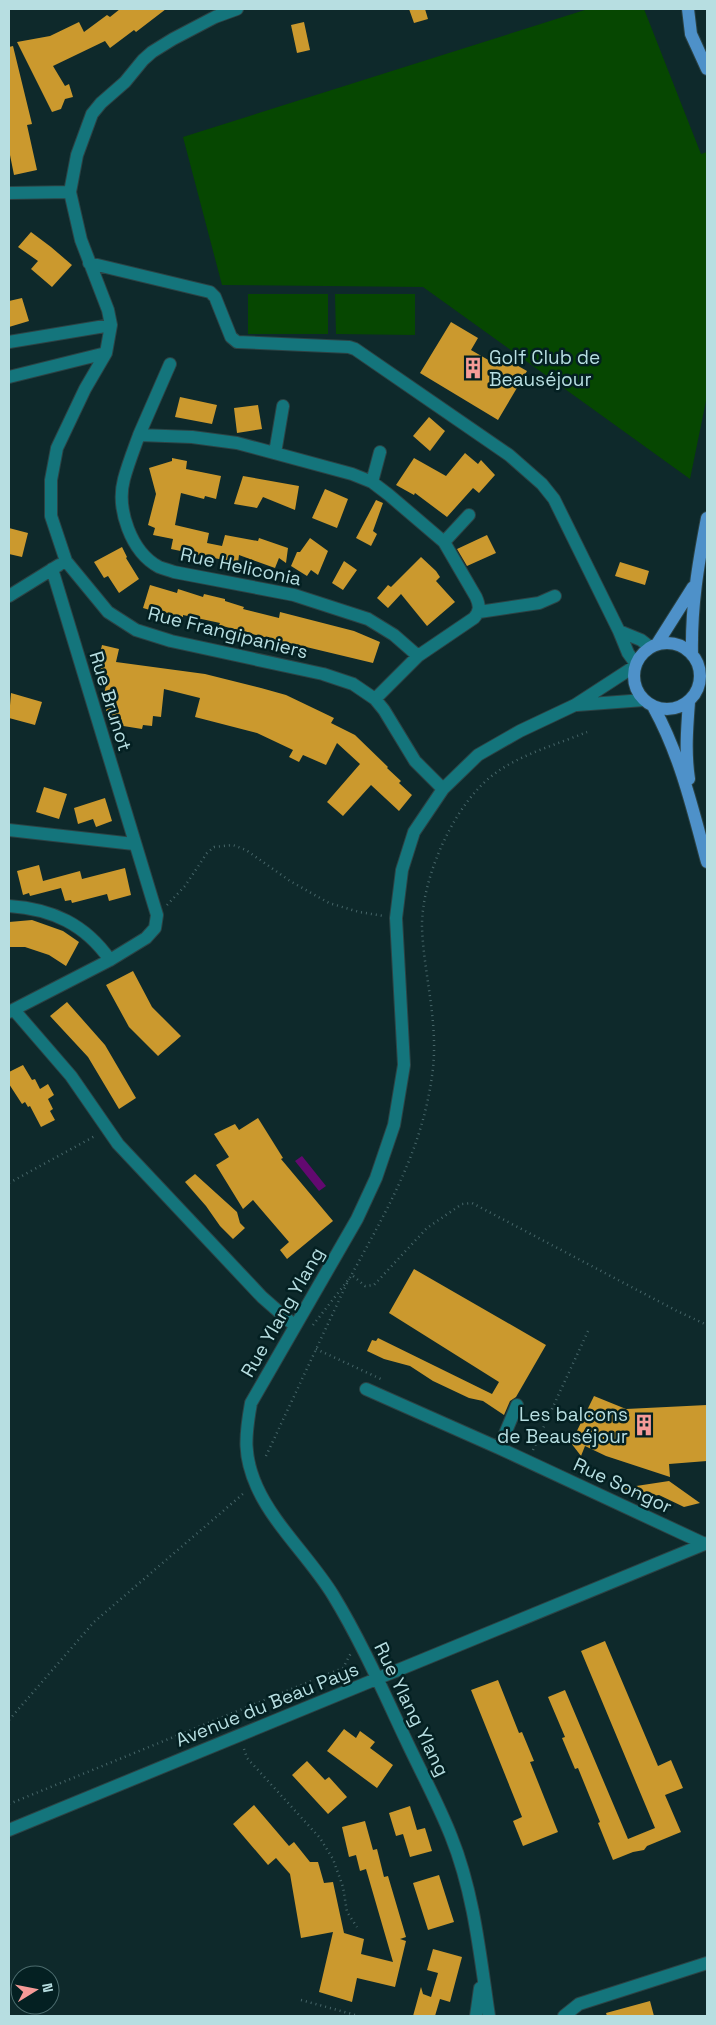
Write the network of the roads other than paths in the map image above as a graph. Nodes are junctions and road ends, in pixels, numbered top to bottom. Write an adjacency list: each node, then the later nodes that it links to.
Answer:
1 (237, 9): 4 (street, Rue Frangipaniers)
2 (688, 9): 3 (main road)
3 (707, 68)
4 (70, 192): 5 (street); 6 (street, Rue Frangipaniers)
5 (9, 193)
6 (90, 263): 7 (street, Rue Frangipaniers); 26 (street)
7 (111, 325): 8 (street); 9 (street, Rue Frangipaniers)
8 (9, 342)
9 (106, 353): 11 (street); 20 (street, Rue Frangipaniers)
10 (170, 364): 13 (street, Rue Heliconia)
11 (9, 377)
12 (283, 406): 15 (street)
13 (139, 434): 15 (street); 29 (street, Rue Heliconia)
14 (380, 452): 16 (street)
15 (275, 453): 16 (street)
16 (372, 482): 19 (street)
17 (469, 515): 19 (street)
18 (707, 518): 22 (main road)
19 (444, 542): 25 (street)
20 (66, 561): 21 (street); 31 (street, Rue Frangipaniers)
21 (52, 569): 23 (street); 38 (street, Rue Brunot)
22 (694, 585): 27 (main road); 28 (main road)
23 (9, 596)
24 (555, 596): 25 (street)
25 (479, 612): 29 (street)
26 (619, 630): 27 (street); 30 (street)
27 (654, 646): 28 (main road); 30 (main road)
28 (692, 654): 32 (main road)
29 (418, 656): 31 (street)
30 (636, 665): 33 (main road); 34 (street)
31 (375, 699): 35 (street, Rue Frangipaniers)
32 (689, 702): 33 (main road); 36 (main road)
33 (649, 704): 34 (street); 36 (main road)
34 (575, 705): 35 (street, Rue Ylang Ylang)
35 (443, 789): 43 (street, Rue Ylang Ylang)
36 (695, 816): 39 (main road)
37 (9, 830): 38 (street)
38 (134, 844): 41 (street, Rue Brunot)
39 (707, 862)
40 (9, 906): 41 (street)
41 (110, 960): 42 (street)
42 (11, 1011): 43 (street)
43 (295, 1326): 48 (street, Rue Ylang Ylang)
44 (366, 1389): 46 (street, Rue Songor)
45 (517, 1405): 46 (street)
46 (499, 1448): 47 (street, Rue Songor)
47 (706, 1544): 48 (street, Avenue du Beau Pays)
48 (377, 1679): 49 (street, Avenue du Beau Pays); 51 (street, Rue Ylang Ylang)
49 (9, 1830)
50 (707, 1963): 54 (street)
51 (482, 1976): 52 (street, Rue Ylang Ylang); 53 (street, Rue Ylang Ylang)
52 (476, 2016)
53 (489, 2016)
54 (564, 2016)

